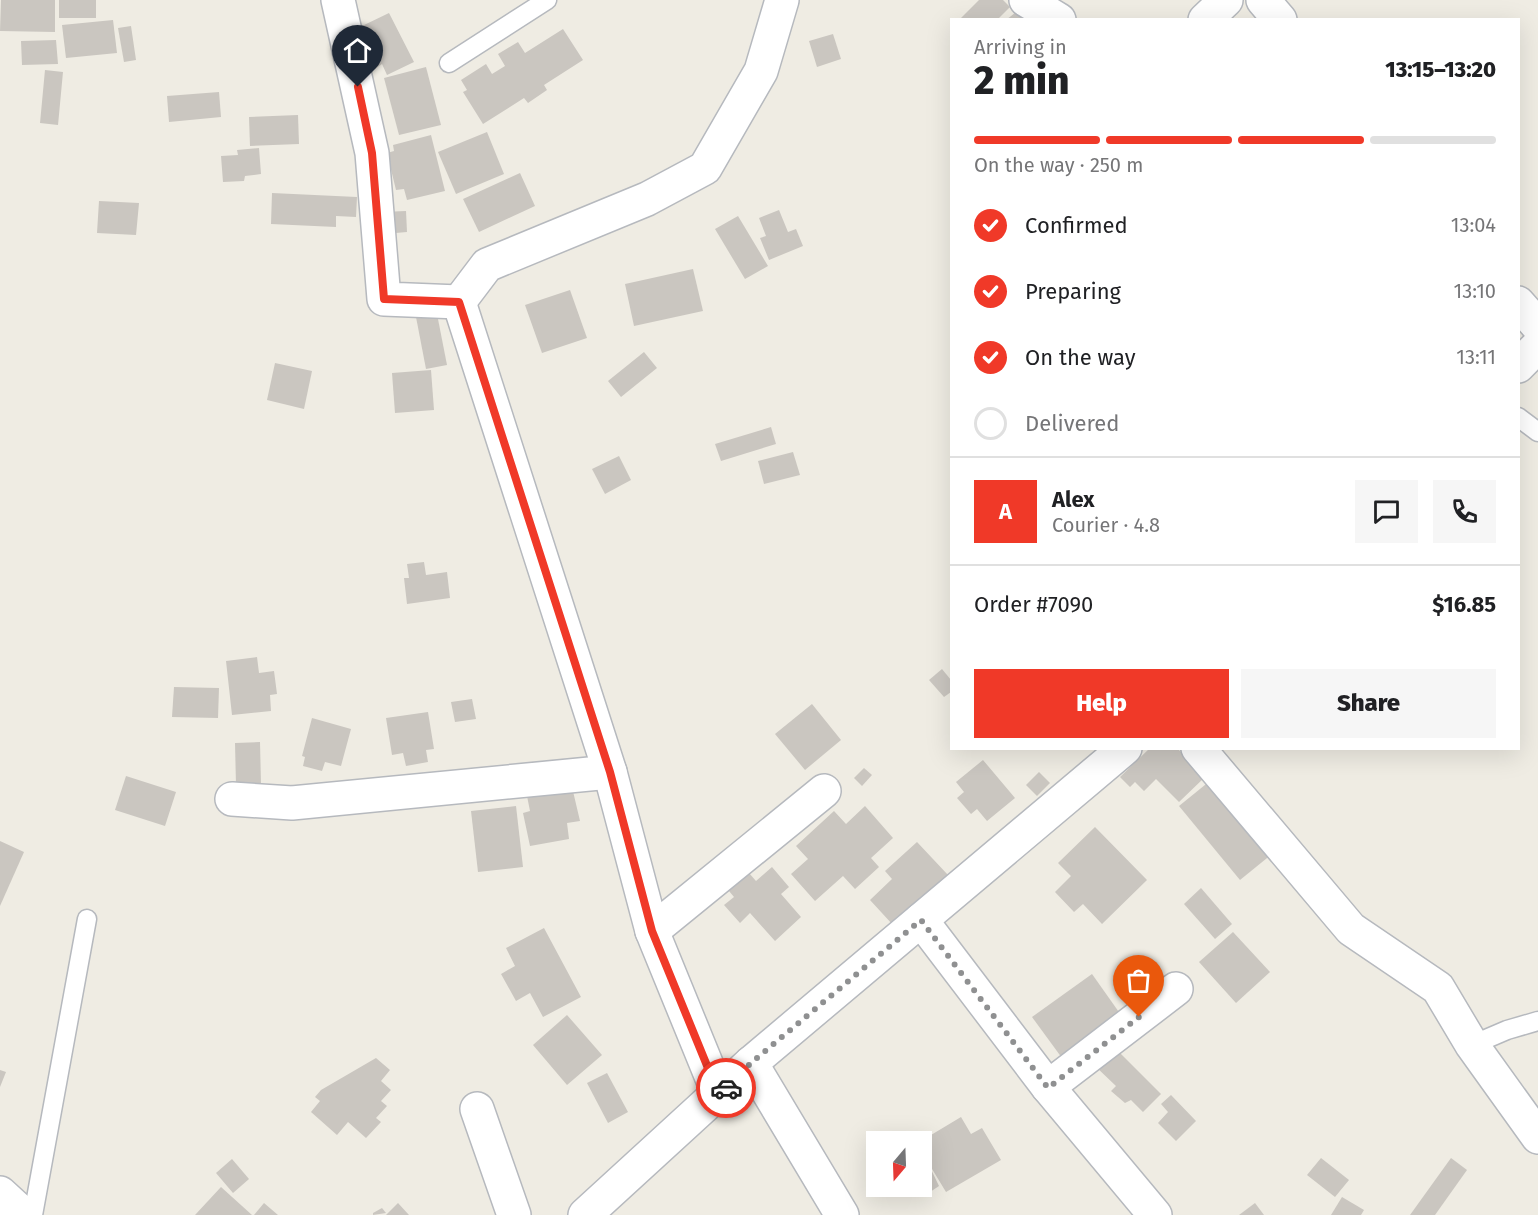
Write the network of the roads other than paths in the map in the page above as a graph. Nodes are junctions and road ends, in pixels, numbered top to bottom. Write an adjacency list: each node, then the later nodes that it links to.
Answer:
1 (338, 0): 11 (street)
2 (548, 0): 10 (lane)
3 (782, 0): 11 (street)
4 (1026, 0): 7 (street)
5 (1226, 0): 8 (street)
6 (1263, 0): 9 (street)
7 (1056, 18)
8 (1207, 18)
9 (1278, 18)
10 (449, 63)
11 (459, 302): 20 (street)
12 (1520, 305): 13 (street)
13 (1538, 326)
14 (1538, 346): 15 (street)
15 (1520, 364)
16 (1520, 418): 17 (lane)
17 (1538, 432)
18 (1123, 750): 24 (street)
19 (1200, 750): 28 (street)
20 (610, 772): 22 (street); 25 (street)
21 (824, 791): 25 (street)
22 (231, 799)
23 (87, 919): 36 (lane)
24 (921, 920): 29 (street); 30 (street)
25 (652, 931): 31 (street)
26 (1176, 989): 30 (street)
27 (1538, 1021): 28 (lane)
28 (1472, 1045): 33 (street)
29 (751, 1063): 31 (street); 39 (street)
30 (1048, 1088): 40 (street)
31 (719, 1095): 38 (street)
32 (477, 1109): 37 (street)
33 (1538, 1137)
34 (0, 1193): 35 (street)
35 (24, 1215)
36 (33, 1215)
37 (514, 1215)
38 (585, 1215)
39 (842, 1215)
40 (1155, 1215)

